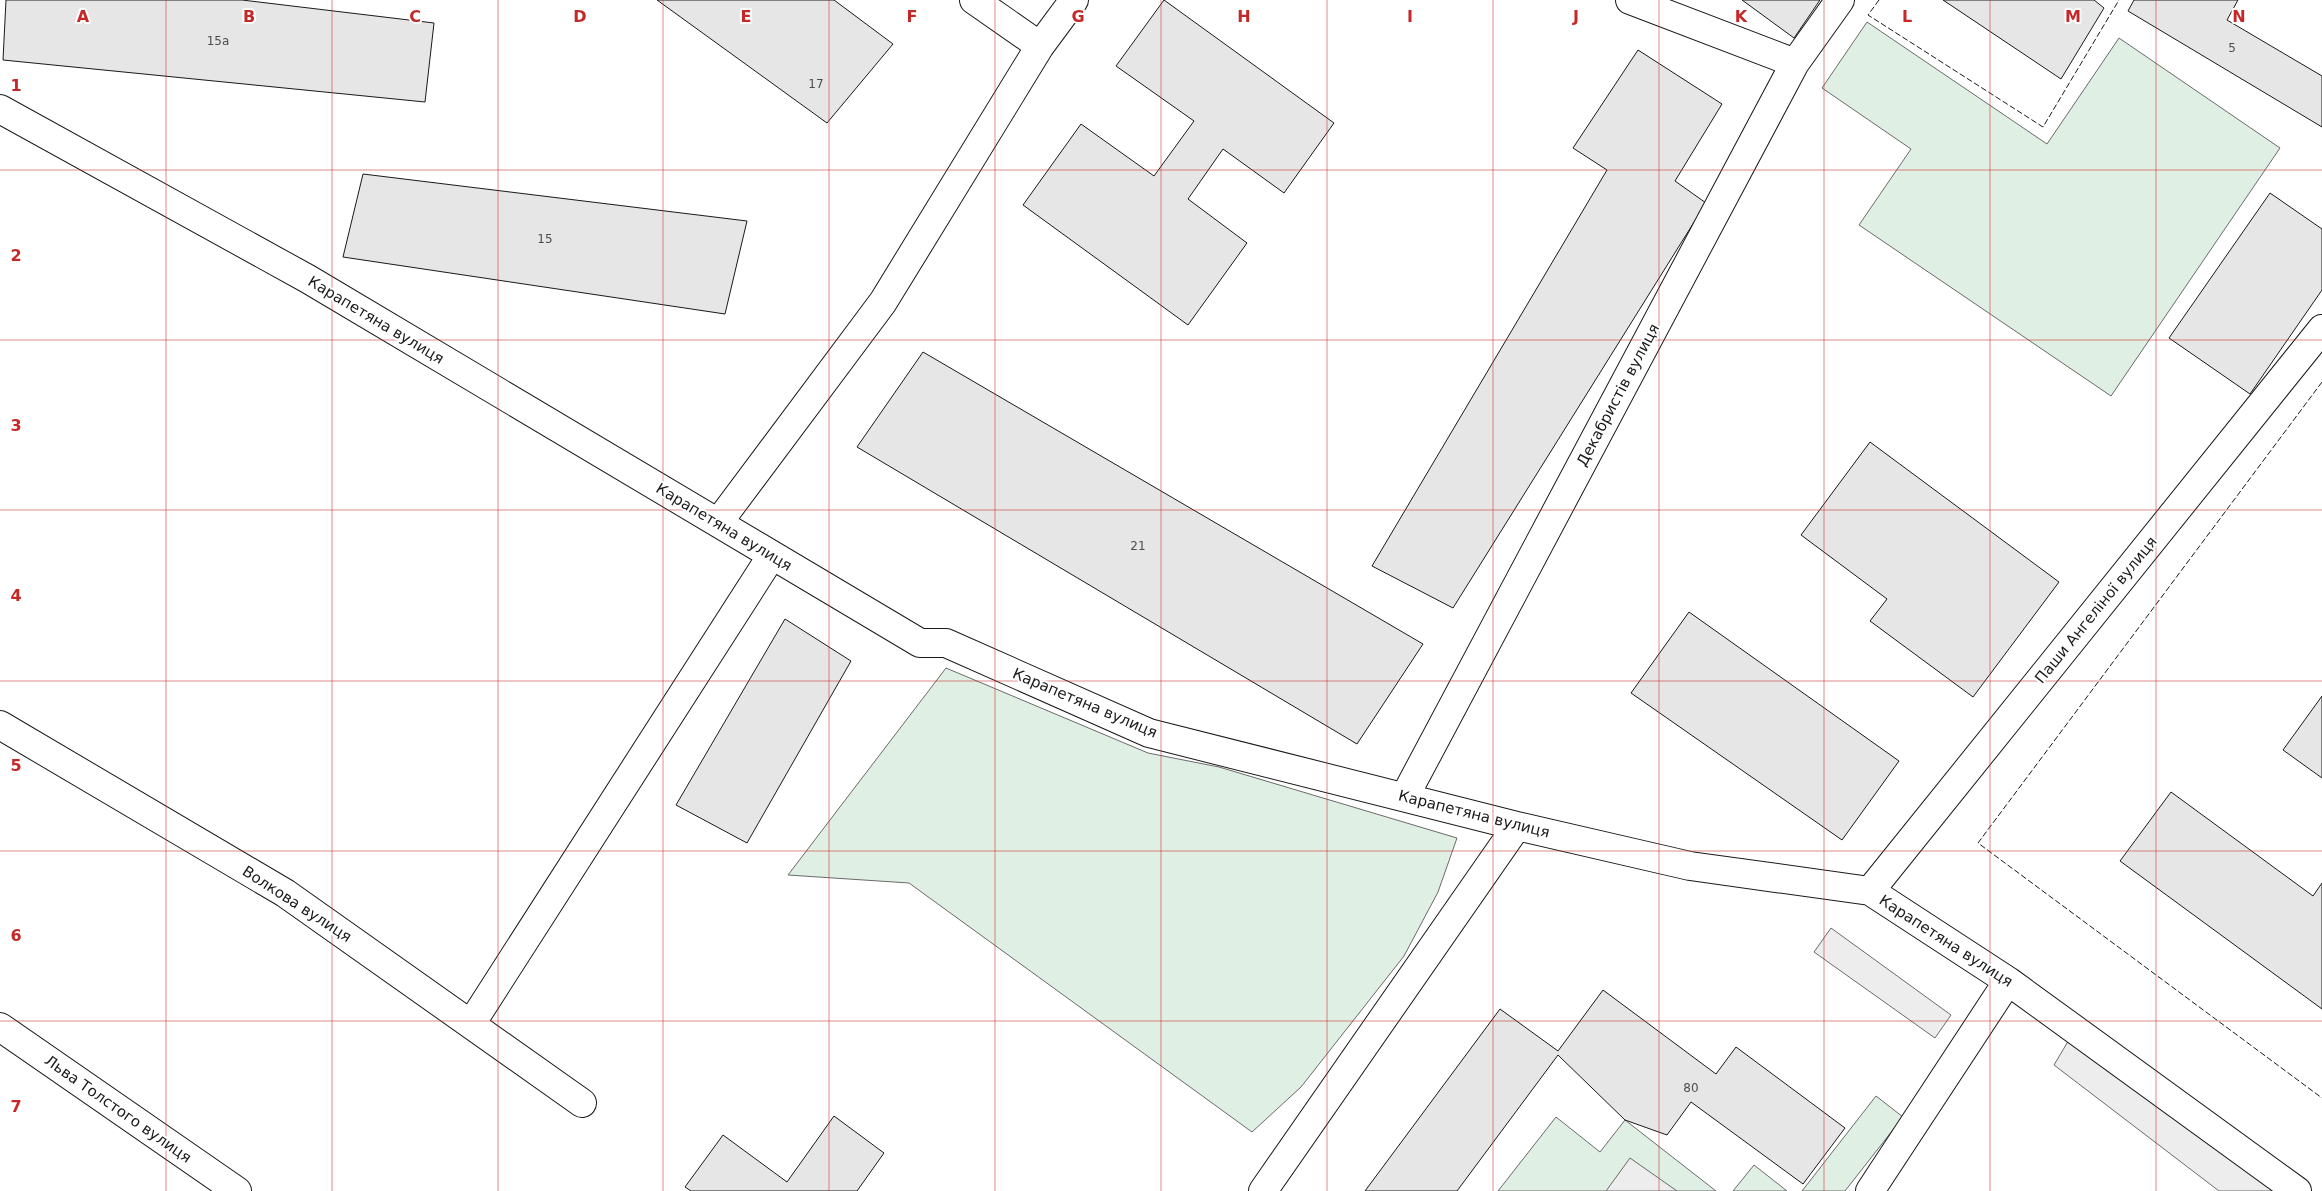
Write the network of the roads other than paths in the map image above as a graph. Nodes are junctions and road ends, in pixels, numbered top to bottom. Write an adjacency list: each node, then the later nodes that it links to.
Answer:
1 (974, 0): 5 (street)
2 (1074, 0): 5 (street)
3 (1630, 0): 6 (street)
4 (1840, 0): 6 (street, Декабристів вулиця)
5 (1040, 46): 9 (street)
6 (1795, 63): 12 (street, Декабристів вулиця)
7 (0, 108): 9 (street, Карапетяна вулиця)
8 (2322, 329): 14 (street, Паши Ангеліної вулиця)
9 (718, 523): 10 (street, Карапетяна вулиця)
10 (772, 555): 12 (street, Карапетяна вулиця); 16 (street)
11 (0, 725): 16 (street, Волкова вулиця)
12 (1405, 796): 13 (street, Карапетяна вулиця)
13 (1517, 826): 14 (street, Карапетяна вулиця); 20 (street)
14 (1870, 891): 15 (street, Карапетяна вулиця)
15 (2008, 980): 21 (street); 22 (street, Карапетяна вулиця)
16 (470, 1024): 18 (street, Волкова вулиця)
17 (0, 1027): 19 (street, Льва Толстого вулиця)
18 (582, 1102)
19 (237, 1191)
20 (1263, 1191)
21 (1870, 1191)
22 (2298, 1191)

